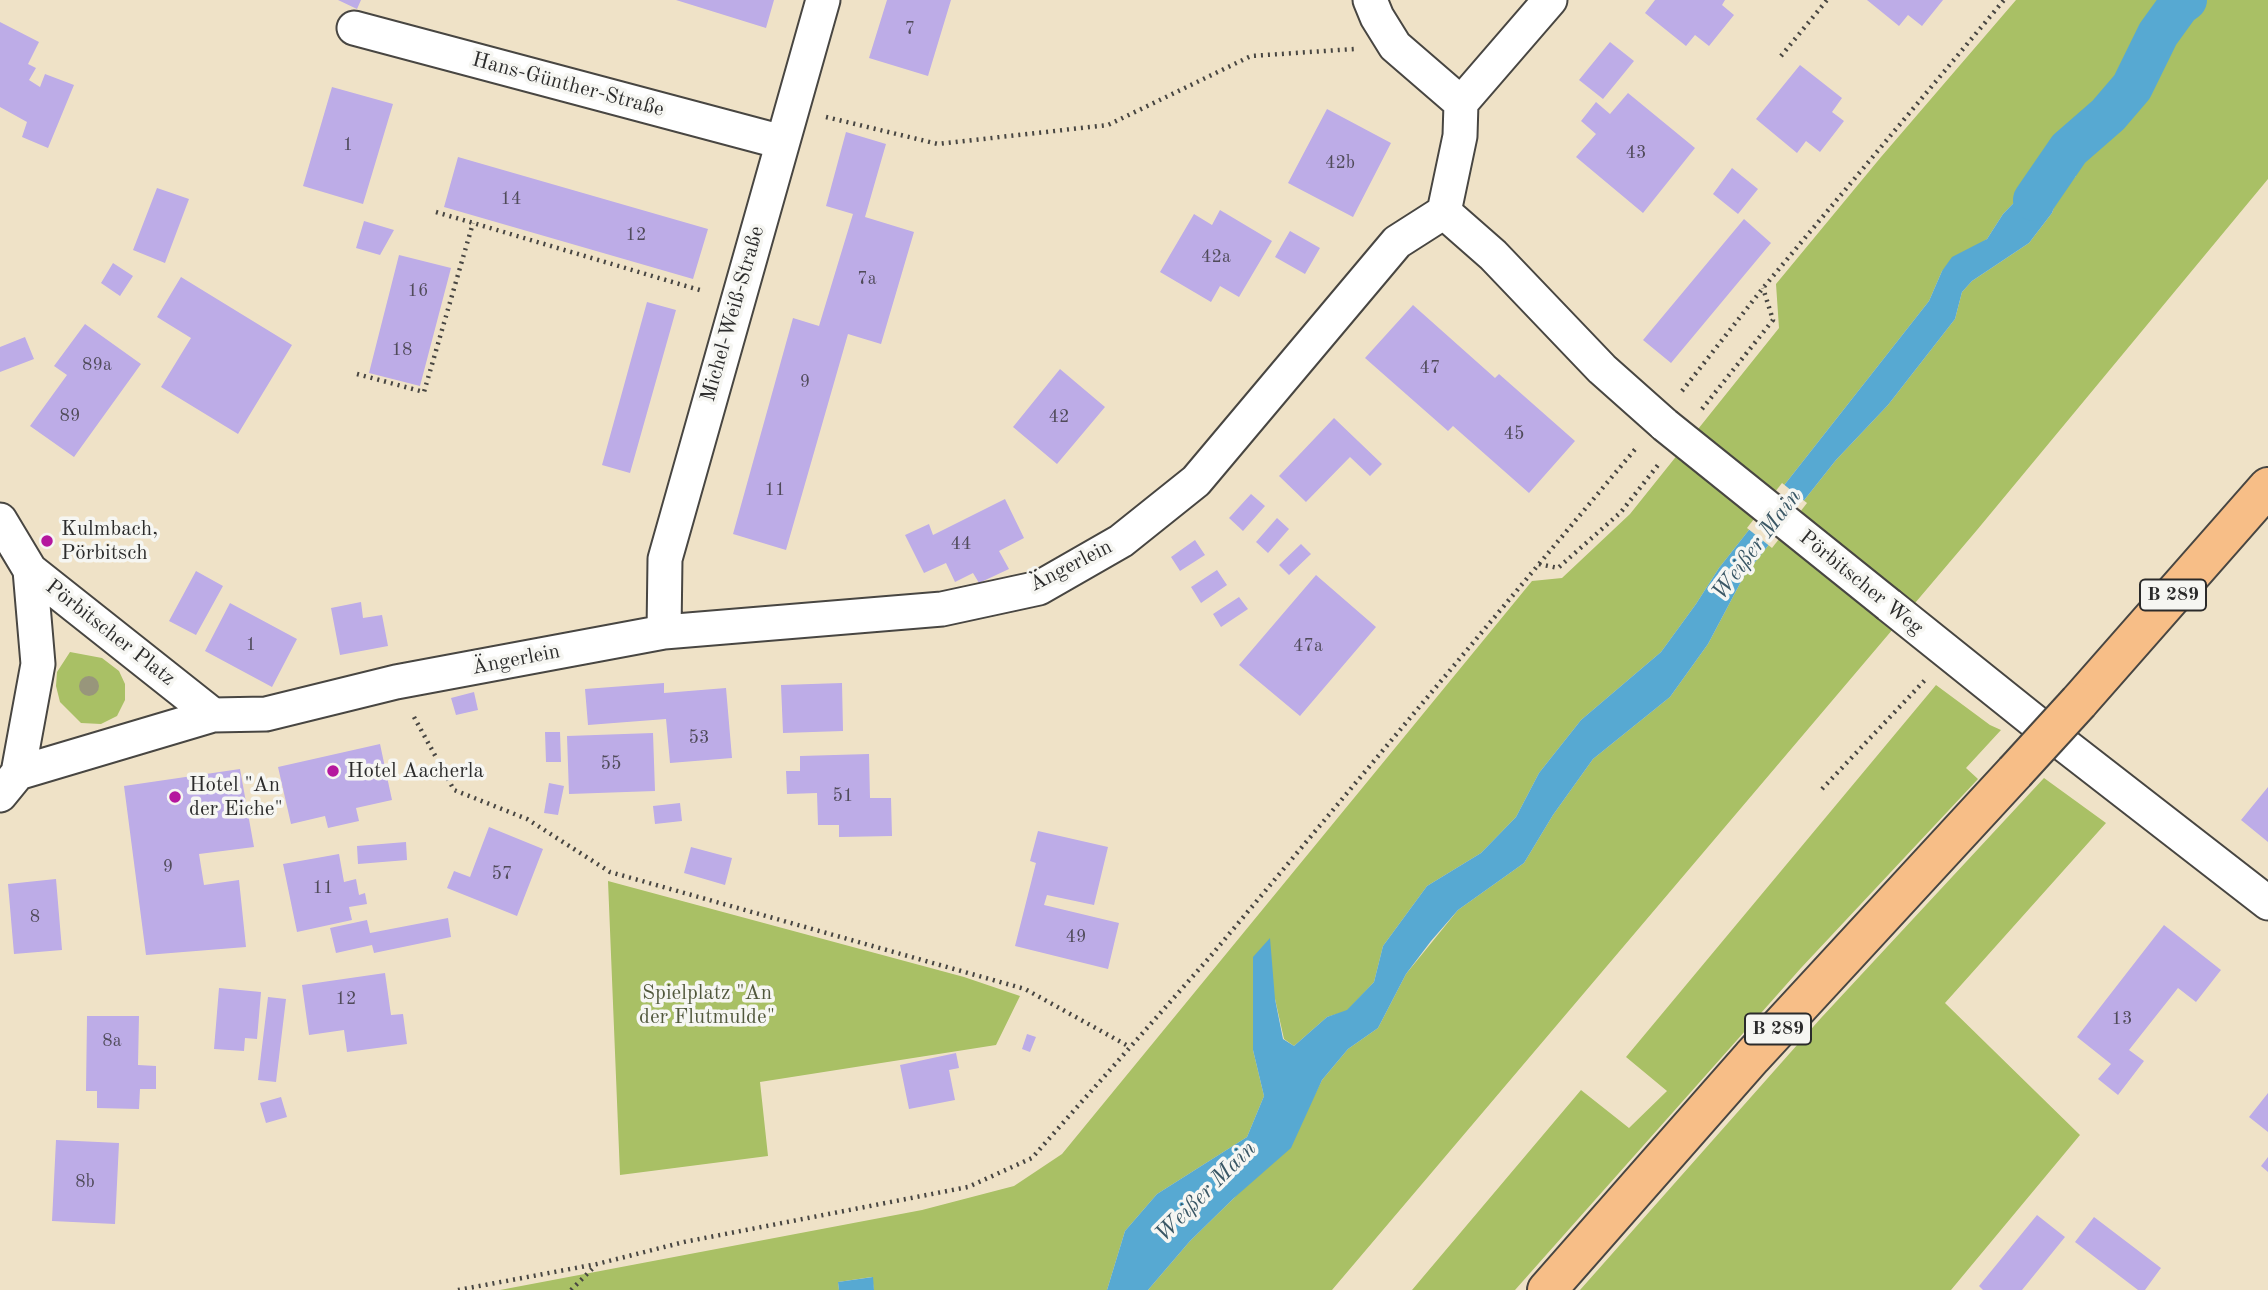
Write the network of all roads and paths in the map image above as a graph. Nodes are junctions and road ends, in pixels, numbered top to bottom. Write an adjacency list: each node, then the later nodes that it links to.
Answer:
1 (824, 0): 10 (street, Michel-Weiß-Straße)
2 (1370, 0): 7 (street)
3 (1550, 0): 9 (street)
4 (1827, 0): 8 (path)
5 (2004, 0): 15 (path)
6 (354, 28): 11 (street, Hans-Günther-Straße)
7 (1395, 46): 9 (street); 10 (path)
8 (1781, 55)
9 (1461, 103): 13 (street)
10 (791, 109): 11 (street, Michel-Weiß-Straße)
11 (782, 142): 16 (street, Michel-Weiß-Straße)
12 (436, 212): 14 (path)
13 (1444, 212): 19 (street, Pörbitscher Weg); 25 (street, Ängerlein)
14 (473, 223): 16 (path); 17 (path)
15 (1763, 288): 18 (path); 19 (path)
16 (737, 301): 25 (street, Michel-Weiß-Straße)
17 (357, 374)
18 (1706, 405)
19 (1662, 422): 23 (path); 26 (street, Pörbitscher Weg, bridge)
20 (1662, 460): 23 (path)
21 (2268, 488): 36 (highway, B 289, bridge)
22 (0, 520): 24 (street)
23 (1539, 564): 32 (path)
24 (30, 570): 28 (street, Pörbitscher Platz); 29 (street, Pörbitscher Platz)
25 (664, 632): 27 (street, Ängerlein)
26 (1950, 655): 30 (path); 31 (street, Pörbitscher Weg)
27 (383, 684): 28 (street, Pörbitscher Platz); 32 (path)
28 (214, 715): 29 (street, Pörbitscher Platz)
29 (9, 784)
30 (1822, 789)
31 (2268, 903)
32 (1130, 1047): 33 (path)
33 (597, 1264): 34 (path); 35 (path)
34 (458, 1290)
35 (571, 1290)
36 (1547, 1290)

